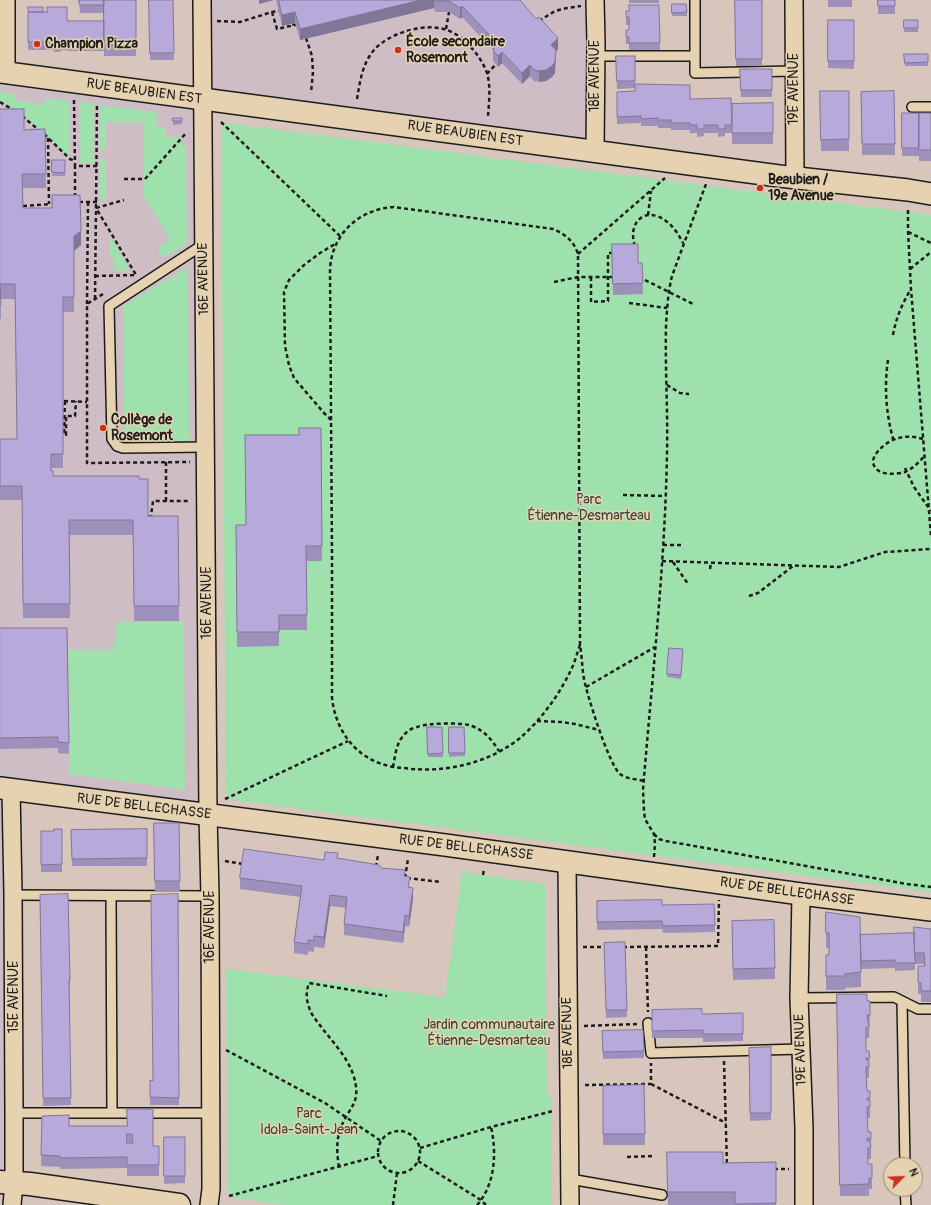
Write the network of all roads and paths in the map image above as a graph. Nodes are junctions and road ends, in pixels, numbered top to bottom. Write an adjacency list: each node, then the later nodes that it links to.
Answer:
1 (6, 0): 18 (street)
2 (202, 0): 21 (street, 16E AVENUE)
3 (695, 0): 15 (lane)
4 (794, 0): 17 (street, 19E AVENUE)
5 (588, 3): 10 (path); 14 (street, 18E AVENUE)
6 (272, 12): 7 (path); 9 (path); 11 (path)
7 (279, 12)
8 (449, 12): 12 (path)
9 (215, 21)
10 (538, 22)
11 (292, 24)
12 (446, 29): 19 (path); 22 (path)
13 (306, 38): 20 (path)
14 (596, 56): 15 (lane); 32 (street, 18E AVENUE)
15 (695, 56): 17 (lane)
16 (496, 64): 19 (path)
17 (794, 72): 37 (street, 19E AVENUE)
18 (3, 73): 21 (street, RUE BEAUBIEN EST)
19 (487, 74): 28 (path)
20 (311, 93)
21 (202, 99): 32 (street, RUE BEAUBIEN EST); 52 (street, 16E AVENUE)
22 (357, 99)
23 (74, 100): 33 (path)
24 (0, 102): 31 (path)
25 (97, 103): 35 (path)
26 (931, 107): 27 (lane)
27 (912, 108)
28 (488, 116)
29 (221, 122): 50 (path)
30 (188, 130): 38 (path)
31 (48, 138): 33 (path); 45 (path)
32 (595, 152): 37 (street, RUE BEAUBIEN EST)
33 (75, 161): 34 (path)
34 (75, 166): 35 (path); 43 (path)
35 (97, 166): 44 (path)
36 (665, 178): 40 (path)
37 (795, 178): 41 (street, RUE BEAUBIEN EST)
38 (124, 179)
39 (706, 183): 54 (path)
40 (651, 191): 48 (path); 57 (path)
41 (931, 194)
42 (124, 200): 46 (path)
43 (88, 202): 44 (path); 71 (path)
44 (97, 202): 46 (path)
45 (23, 206)
46 (96, 208): 60 (path); 60 (path)
47 (908, 210): 49 (path)
48 (648, 215): 54 (path); 55 (path)
49 (908, 231): 51 (path); 59 (path)
50 (340, 236): 53 (path); 57 (path)
51 (931, 243)
52 (204, 244): 83 (street, 16E AVENUE); 83 (lane)
53 (335, 244): 80 (path); 80 (path)
54 (684, 244): 68 (path)
55 (635, 251)
56 (931, 252): 59 (path)
57 (578, 254): 61 (path)
58 (615, 255): 63 (path)
59 (910, 270): 67 (path)
60 (95, 276): 69 (path)
61 (578, 277): 62 (path); 66 (path); 106 (path)
62 (591, 277): 63 (path); 63 (path)
63 (608, 277): 64 (path)
64 (613, 277)
65 (645, 280): 68 (path)
66 (554, 282)
67 (911, 288): 74 (path); 81 (path)
68 (668, 291): 72 (path); 73 (path)
69 (95, 299)
70 (629, 303): 73 (path)
71 (87, 304)
72 (693, 304)
73 (667, 308): 76 (path)
74 (893, 335)
75 (888, 360): 82 (path)
76 (666, 384): 77 (path); 88 (path)
77 (689, 394)
78 (76, 401): 78 (path); 79 (path)
79 (87, 402)
80 (331, 420): 111 (path)
81 (923, 439): 82 (path); 84 (path)
82 (894, 441): 86 (path)
83 (206, 447): 117 (street, 16E AVENUE)
84 (924, 456): 86 (path); 93 (path)
85 (166, 462): 91 (path)
86 (905, 470): 93 (path)
87 (623, 495): 88 (path)
88 (665, 496): 96 (path)
89 (148, 501): 90 (path)
90 (153, 501): 91 (path); 94 (path)
91 (166, 501): 92 (path)
92 (191, 501)
93 (930, 510): 95 (path)
94 (148, 517)
95 (931, 536)
96 (663, 545): 97 (path); 99 (path)
97 (682, 545)
98 (931, 549): 102 (path)
99 (662, 561): 100 (path); 107 (path)
100 (673, 561): 101 (path); 104 (path)
101 (711, 563): 102 (path); 103 (path)
102 (793, 566): 105 (path)
103 (710, 569)
104 (688, 584)
105 (749, 596)
106 (580, 645): 108 (path); 109 (path)
107 (655, 647): 108 (path); 114 (path)
108 (586, 687): 110 (path)
109 (537, 721): 110 (path); 112 (path)
110 (599, 730): 114 (path)
111 (348, 741): 113 (path); 116 (path)
112 (499, 751): 113 (path); 113 (path)
113 (393, 767)
114 (644, 781): 118 (path)
115 (6, 788): 117 (street, RUE DE BELLECHASSE); 133 (street, 15E AVENUE)
116 (226, 798)
117 (208, 815): 123 (street, RUE DE BELLECHASSE); 135 (street, 16E AVENUE)
118 (654, 834): 120 (path); 131 (path)
119 (378, 855): 125 (path)
120 (654, 857)
121 (408, 859): 129 (path)
122 (224, 861): 124 (path)
123 (567, 861): 132 (street, RUE DE BELLECHASSE); 173 (street, 18E AVENUE)
124 (244, 864)
125 (376, 869)
126 (484, 869): 127 (path)
127 (483, 875)
128 (398, 877): 129 (path)
129 (405, 878): 130 (path)
130 (441, 882)
131 (931, 887)
132 (800, 894): 137 (street, RUE DE BELLECHASSE); 143 (street, 19E AVENUE)
133 (13, 895): 134 (lane); 155 (street, 15E AVENUE)
134 (111, 896): 135 (lane); 156 (lane)
135 (210, 896): 157 (street, 16E AVENUE)
136 (719, 900): 138 (path)
137 (931, 910)
138 (646, 946): 141 (path); 146 (path)
139 (587, 947): 140 (path)
140 (611, 947)
141 (617, 947)
142 (387, 996): 158 (path)
143 (799, 998): 144 (lane); 148 (street, 19E AVENUE)
144 (902, 1001): 145 (lane); 166 (lane)
145 (931, 1009)
146 (648, 1023): 147 (path); 151 (lane)
147 (584, 1026)
148 (801, 1048): 150 (lane); 185 (street, 19E AVENUE)
149 (226, 1050): 158 (path)
150 (724, 1050): 151 (lane); 159 (path)
151 (651, 1053): 152 (path)
152 (651, 1084): 153 (path); 159 (path)
153 (585, 1085)
154 (553, 1111): 160 (path)
155 (14, 1113): 156 (lane); 174 (street, 15E AVENUE)
156 (112, 1113): 157 (lane)
157 (211, 1113): 180 (street, 16E AVENUE)
158 (346, 1118): 161 (path); 168 (path)
159 (726, 1123): 171 (path)
160 (491, 1128): 162 (path); 177 (path)
161 (381, 1141): 162 (path); 163 (path)
162 (420, 1148): 167 (path)
163 (378, 1156): 168 (path); 172 (path)
164 (653, 1156): 165 (path)
165 (627, 1157)
166 (905, 1157)
167 (418, 1161): 172 (path); 177 (path)
168 (339, 1167): 176 (path)
169 (774, 1169): 170 (path)
170 (790, 1169)
171 (727, 1170)
172 (397, 1173): 181 (path)
173 (570, 1179): 175 (lane); 184 (street, 18E AVENUE)
174 (7, 1182): 178 (street, 15E AVENUE); 179 (main road)
175 (662, 1195)
176 (229, 1196)
177 (481, 1200): 182 (path); 183 (path)
178 (12, 1205)
179 (179, 1205)
180 (209, 1205)
181 (394, 1205)
182 (477, 1205)
183 (486, 1205)
184 (570, 1205)
185 (804, 1205)

